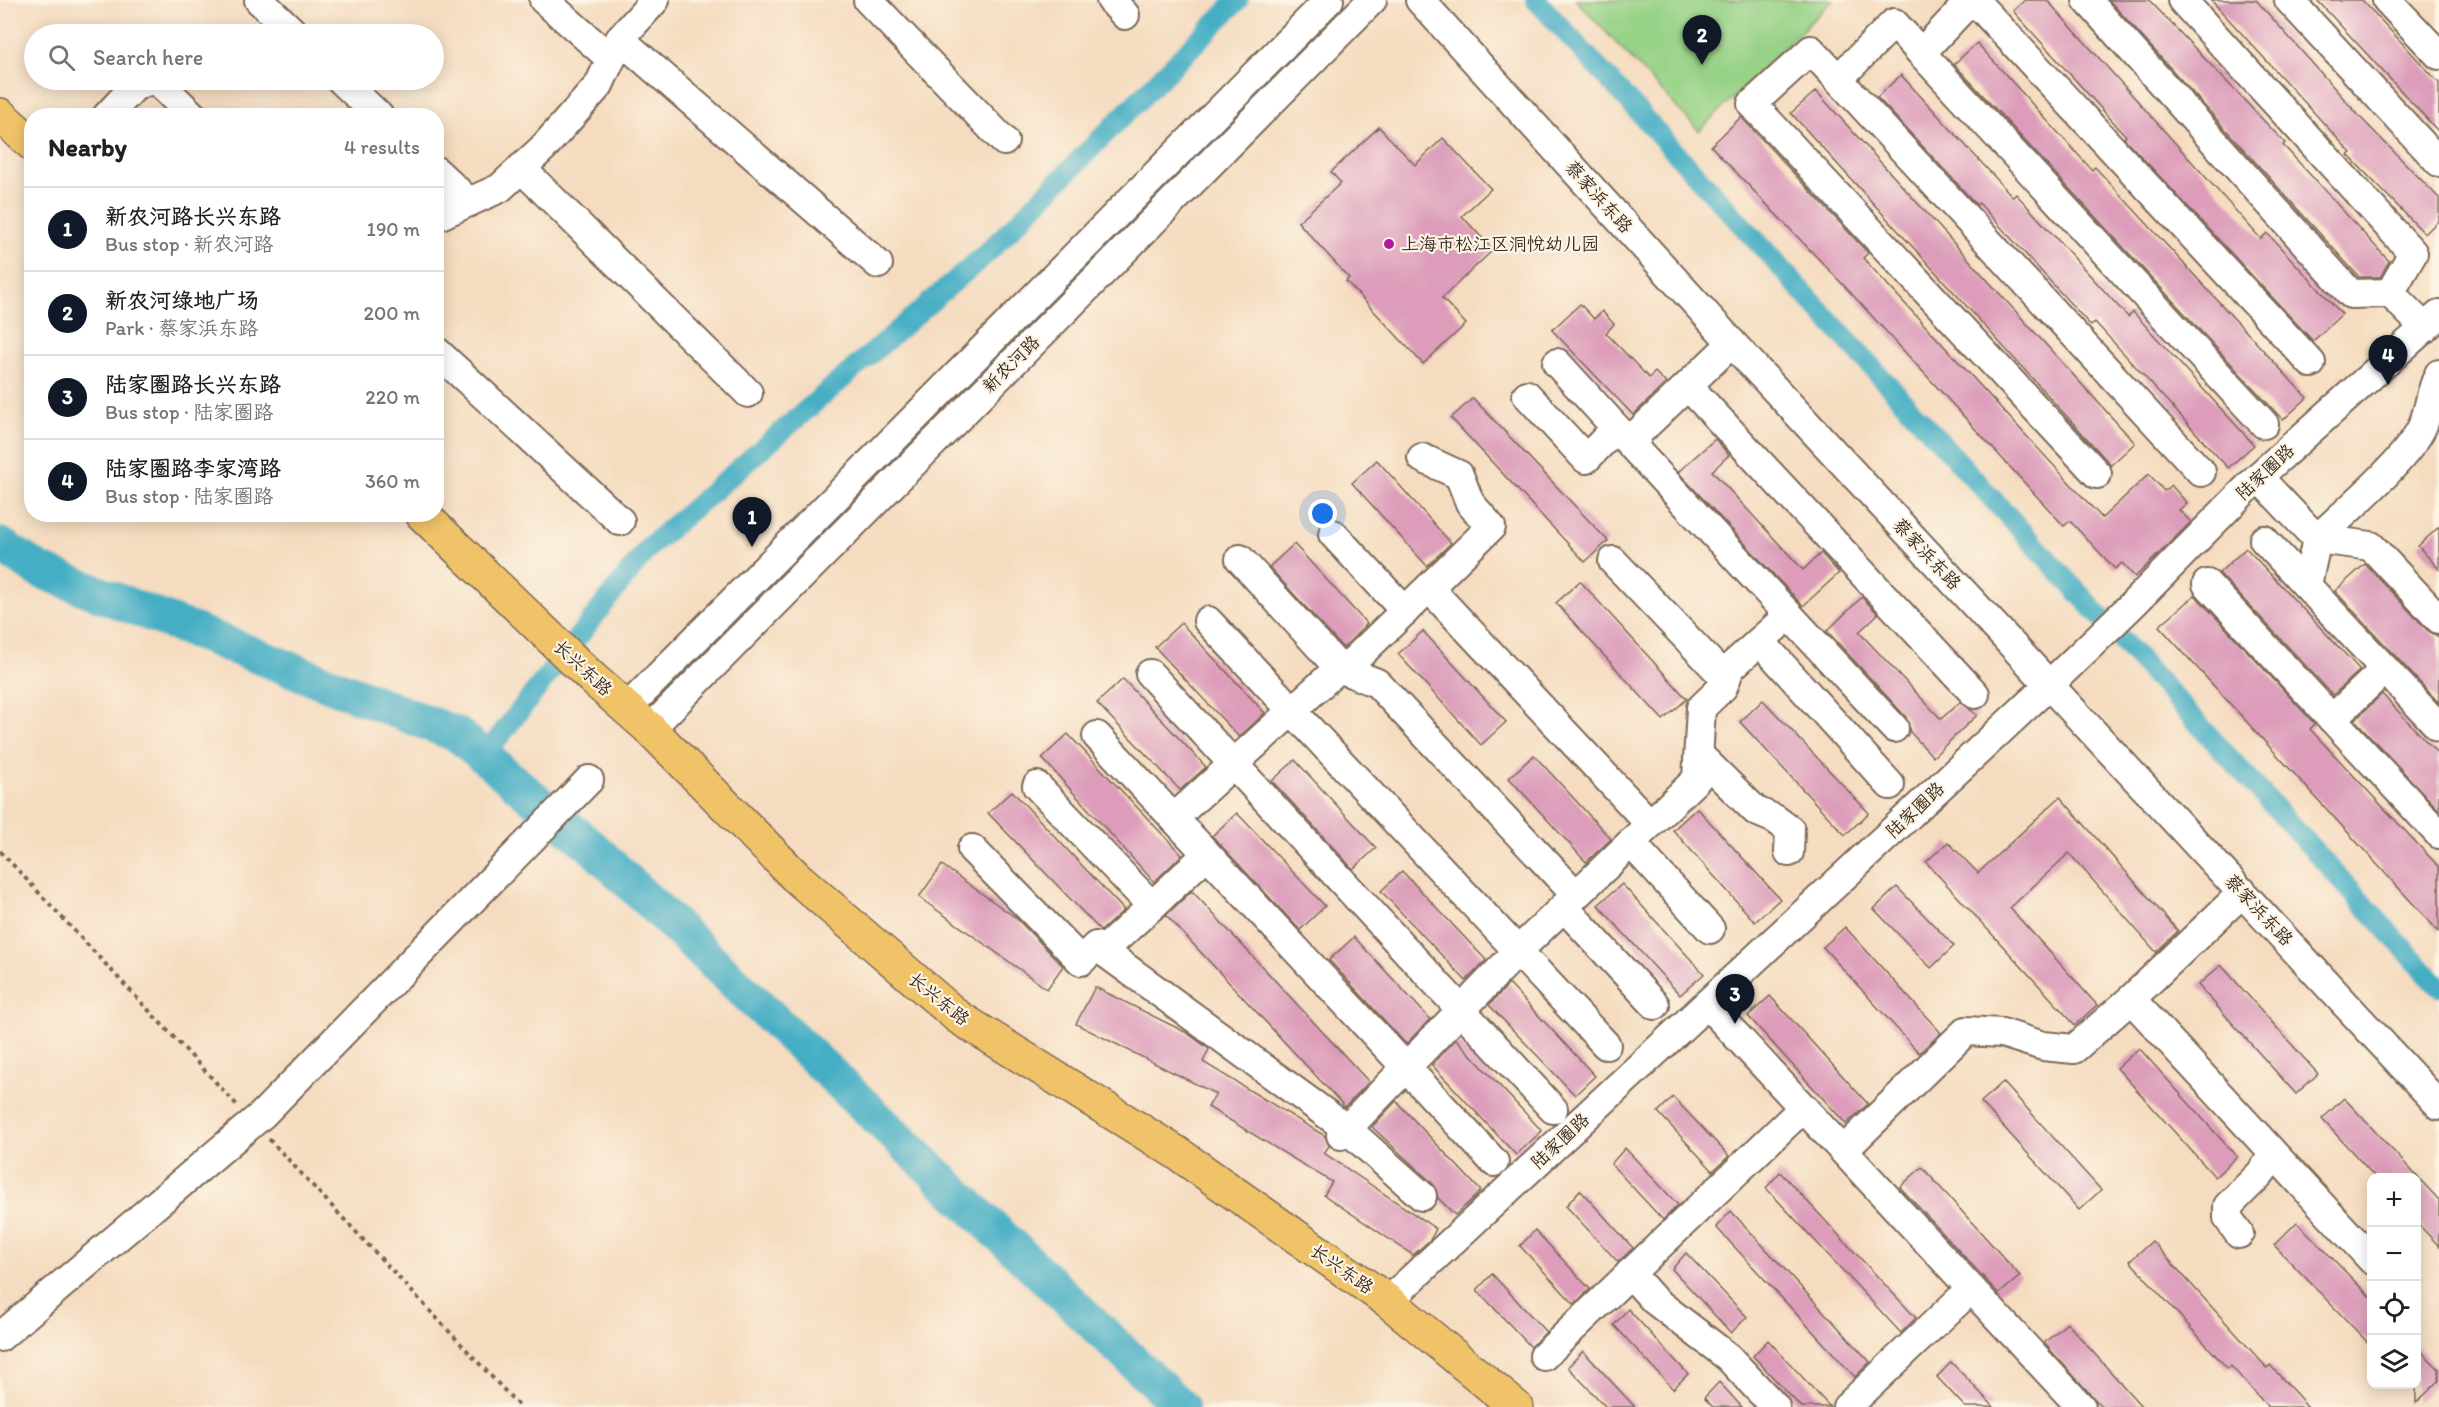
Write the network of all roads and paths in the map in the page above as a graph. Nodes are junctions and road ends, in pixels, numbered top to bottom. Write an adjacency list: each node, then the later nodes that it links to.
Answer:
1 (259, 0): 13 (street)
2 (544, 0): 14 (street)
3 (655, 0): 14 (street)
4 (868, 0): 26 (street)
5 (1329, 0): 72 (street, 新农河路)
6 (1372, 0): 72 (street, 新农河路)
7 (1420, 0): 35 (street, 蔡家浜东路)
8 (1972, 0): 15 (street); 38 (street)
9 (2087, 0): 33 (street)
10 (2182, 0): 33 (street)
11 (2289, 0): 27 (street)
12 (2387, 0): 16 (street)
13 (284, 24)
14 (616, 49): 28 (street); 32 (street)
15 (1921, 53): 17 (street); 43 (street)
16 (2439, 55)
17 (1838, 79): 47 (street); 48 (street)
18 (131, 90): 21 (street)
19 (166, 90): 22 (street)
20 (352, 90): 23 (street)
21 (114, 108)
22 (185, 108)
23 (371, 108)
24 (0, 116): 25 (main road)
25 (24, 137)
26 (1004, 141)
27 (2439, 162)
28 (521, 168): 30 (street); 41 (street)
29 (444, 179): 30 (street)
30 (469, 202): 31 (street)
31 (444, 213)
32 (878, 264)
33 (2390, 293): 34 (street)
34 (2432, 321): 49 (street, 陆家圈路)
35 (1732, 343): 40 (street); 69 (street, 蔡家浜东路)
36 (444, 358): 50 (street)
37 (1557, 363): 45 (street)
38 (2311, 363)
39 (2439, 374): 44 (street)
40 (1689, 387): 45 (street); 70 (street)
41 (748, 393)
42 (1527, 395): 45 (street)
43 (2264, 424)
44 (2430, 431): 53 (street)
45 (1625, 438): 61 (street)
46 (1422, 458): 59 (street)
47 (2201, 472)
48 (2097, 474)
49 (2258, 477): 53 (street); 69 (street, 陆家圈路)
50 (620, 521)
51 (430, 522): 72 (main road, 长兴东路)
52 (1333, 534): 60 (street)
53 (2317, 539): 58 (street); 62 (street)
54 (2264, 540): 58 (street)
55 (1240, 558): 65 (street)
56 (1613, 561): 68 (street)
57 (2207, 584): 73 (street)
58 (2307, 585): 66 (street)
59 (1429, 588): 60 (street); 83 (street)
60 (1405, 611): 65 (street)
61 (1790, 615): 64 (street); 75 (street)
62 (2439, 619)
63 (1208, 621): 71 (street)
64 (1760, 641): 68 (street); 80 (street)
65 (1342, 669): 71 (street); 89 (street)
66 (2385, 669): 73 (street); 74 (street)
67 (1150, 674): 78 (street)
68 (1726, 678): 77 (street)
69 (2049, 685): 88 (street, 蔡家浜东路); 95 (street, 陆家圈路)
70 (1975, 694)
71 (1292, 710): 78 (street); 93 (street)
72 (639, 718): 112 (main road, 长兴东路)
73 (2332, 719): 84 (street)
74 (2439, 727)
75 (1894, 728)
76 (1097, 736): 82 (street)
77 (1699, 755): 83 (street); 86 (street)
78 (1233, 764): 82 (street); 97 (street)
79 (589, 780): 113 (street)
80 (1890, 785)
81 (1037, 786): 90 (street)
82 (1174, 818): 87 (street)
83 (1640, 834): 89 (street); 91 (street)
84 (2439, 834)
85 (972, 849): 92 (street)
86 (1789, 852)
87 (1207, 854): 90 (street); 99 (street)
88 (2243, 892): 94 (street); 100 (street, 蔡家浜东路)
89 (1570, 901): 93 (street); 96 (street)
90 (1152, 906): 92 (street)
91 (1710, 929)
92 (1103, 951): 103 (street)
93 (1519, 951): 97 (street); 98 (street)
94 (2131, 999): 104 (street); 105 (street)
95 (1707, 1004): 101 (street); 112 (street, 陆家圈路)
96 (1655, 1005)
97 (1461, 1010): 99 (street); 102 (street)
98 (1606, 1044)
99 (1406, 1067): 103 (street); 106 (street)
100 (2439, 1105)
101 (1803, 1108): 104 (street); 110 (street)
102 (1554, 1109)
103 (1344, 1132): 107 (street)
104 (1844, 1150): 111 (street)
105 (2274, 1155): 108 (street); 109 (street)
106 (1494, 1162)
107 (1422, 1196)
108 (2239, 1234)
109 (2367, 1255)
110 (1630, 1273): 114 (street); 116 (street)
111 (1971, 1289): 117 (street); 118 (street)
112 (1388, 1301): 115 (main road, 长兴东路)
113 (0, 1337)
114 (1544, 1356)
115 (1516, 1407)
116 (1775, 1407)
117 (1846, 1407)
118 (2080, 1407)

